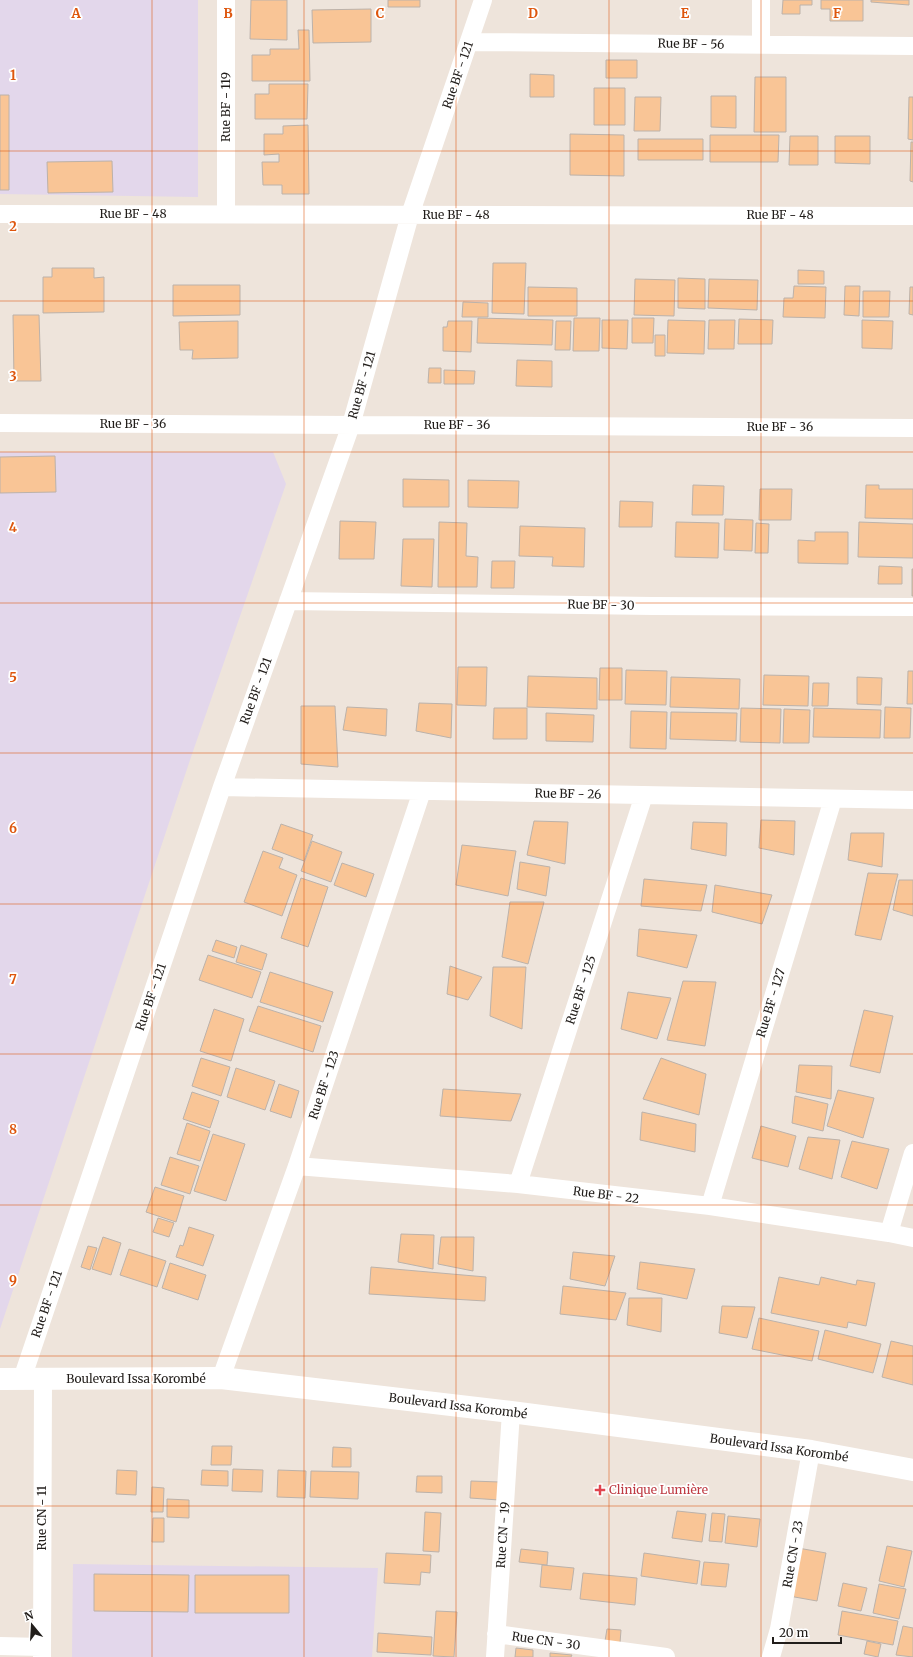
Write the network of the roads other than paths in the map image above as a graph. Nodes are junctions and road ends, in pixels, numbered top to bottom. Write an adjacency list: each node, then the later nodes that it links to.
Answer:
1 (226, 0): 8 (street, Rue BF - 119)
2 (484, 0): 4 (street, Rue BF - 121)
3 (761, 0): 5 (street)
4 (469, 42): 5 (street, Rue BF - 56); 9 (street, Rue BF - 121)
5 (761, 44): 6 (street, Rue BF - 56)
6 (913, 46)
7 (0, 214): 8 (street, Rue BF - 48)
8 (226, 214): 9 (street, Rue BF - 48)
9 (410, 215): 10 (street, Rue BF - 48); 12 (street, Rue BF - 121)
10 (913, 216)
11 (0, 423): 12 (street, Rue BF - 36)
12 (351, 425): 13 (street, Rue BF - 36); 14 (street, Rue BF - 121)
13 (913, 428)
14 (288, 601): 15 (street, Rue BF - 30); 16 (street, Rue BF - 121)
15 (913, 607)
16 (222, 787): 17 (street, Rue BF - 26); 29 (street, Rue BF - 121)
17 (422, 791): 18 (street, Rue BF - 26); 22 (street, Rue BF - 123)
18 (644, 795): 19 (street, Rue BF - 26); 23 (street, Rue BF - 125)
19 (833, 799): 20 (street, Rue BF - 26); 24 (street, Rue BF - 127)
20 (913, 800)
21 (913, 1154): 25 (street)
22 (297, 1166): 23 (street, Rue BF - 22); 27 (street, Rue BF - 123)
23 (518, 1184): 24 (street, Rue BF - 22)
24 (710, 1206): 25 (street, Rue BF - 22)
25 (889, 1233): 26 (street, Rue BF - 22)
26 (913, 1238)
27 (221, 1378): 29 (street, Boulevard Issa Korombé); 30 (street, Boulevard Issa Korombé)
28 (0, 1379): 29 (street, Boulevard Issa Korombé)
29 (32, 1379): 35 (street, Rue CN - 11)
30 (511, 1412): 31 (street, Boulevard Issa Korombé); 33 (street, Rue CN - 19)
31 (811, 1451): 32 (street, Boulevard Issa Korombé); 38 (street, Rue CN - 23)
32 (913, 1470)
33 (496, 1634): 36 (street, Rue CN - 19); 37 (street, Rue CN - 30)
34 (0, 1646): 35 (street)
35 (42, 1652)
36 (495, 1657)
37 (666, 1657)
38 (771, 1657)

